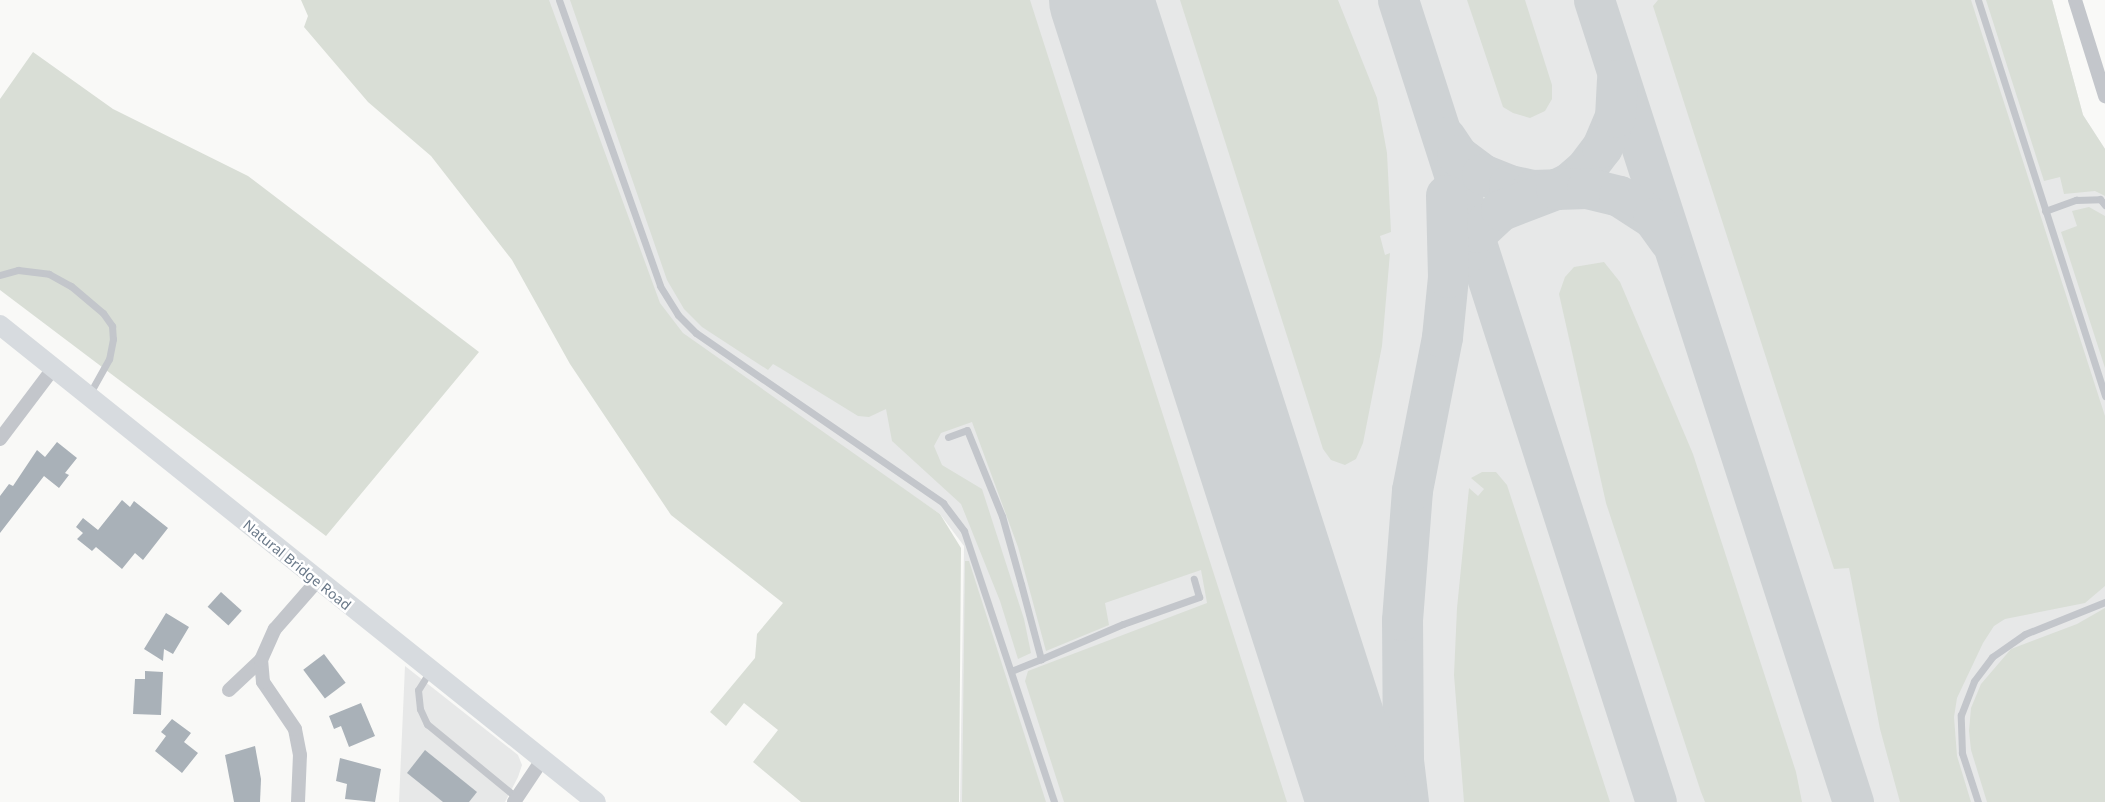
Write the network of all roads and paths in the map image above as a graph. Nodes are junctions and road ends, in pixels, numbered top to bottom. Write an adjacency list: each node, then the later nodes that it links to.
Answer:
1 (559, 0): 20 (lane)
2 (1978, 0): 6 (lane)
3 (2075, 0): 4 (street)
4 (2105, 96)
5 (2105, 205): 6 (lane)
6 (2046, 211): 10 (lane)
7 (0, 275): 11 (lane)
8 (0, 325): 9 (main road, Natural Bridge Road)
9 (53, 369): 11 (main road, Natural Bridge Road); 13 (street)
10 (2105, 396)
11 (88, 397): 15 (main road, Natural Bridge Road)
12 (948, 438): 17 (lane)
13 (0, 439)
14 (1194, 579): 17 (lane)
15 (317, 581): 18 (street); 19 (main road, Natural Bridge Road)
16 (2105, 602): 27 (lane)
17 (1041, 659): 20 (lane)
18 (261, 660): 21 (street); 24 (street)
19 (430, 671): 22 (main road, Natural Bridge Road); 23 (lane)
20 (1012, 671): 26 (lane)
21 (229, 690)
22 (542, 760): 23 (street); 25 (main road, Natural Bridge Road)
23 (515, 800)
24 (298, 802)
25 (596, 802)
26 (1054, 802)
27 (1978, 802)

